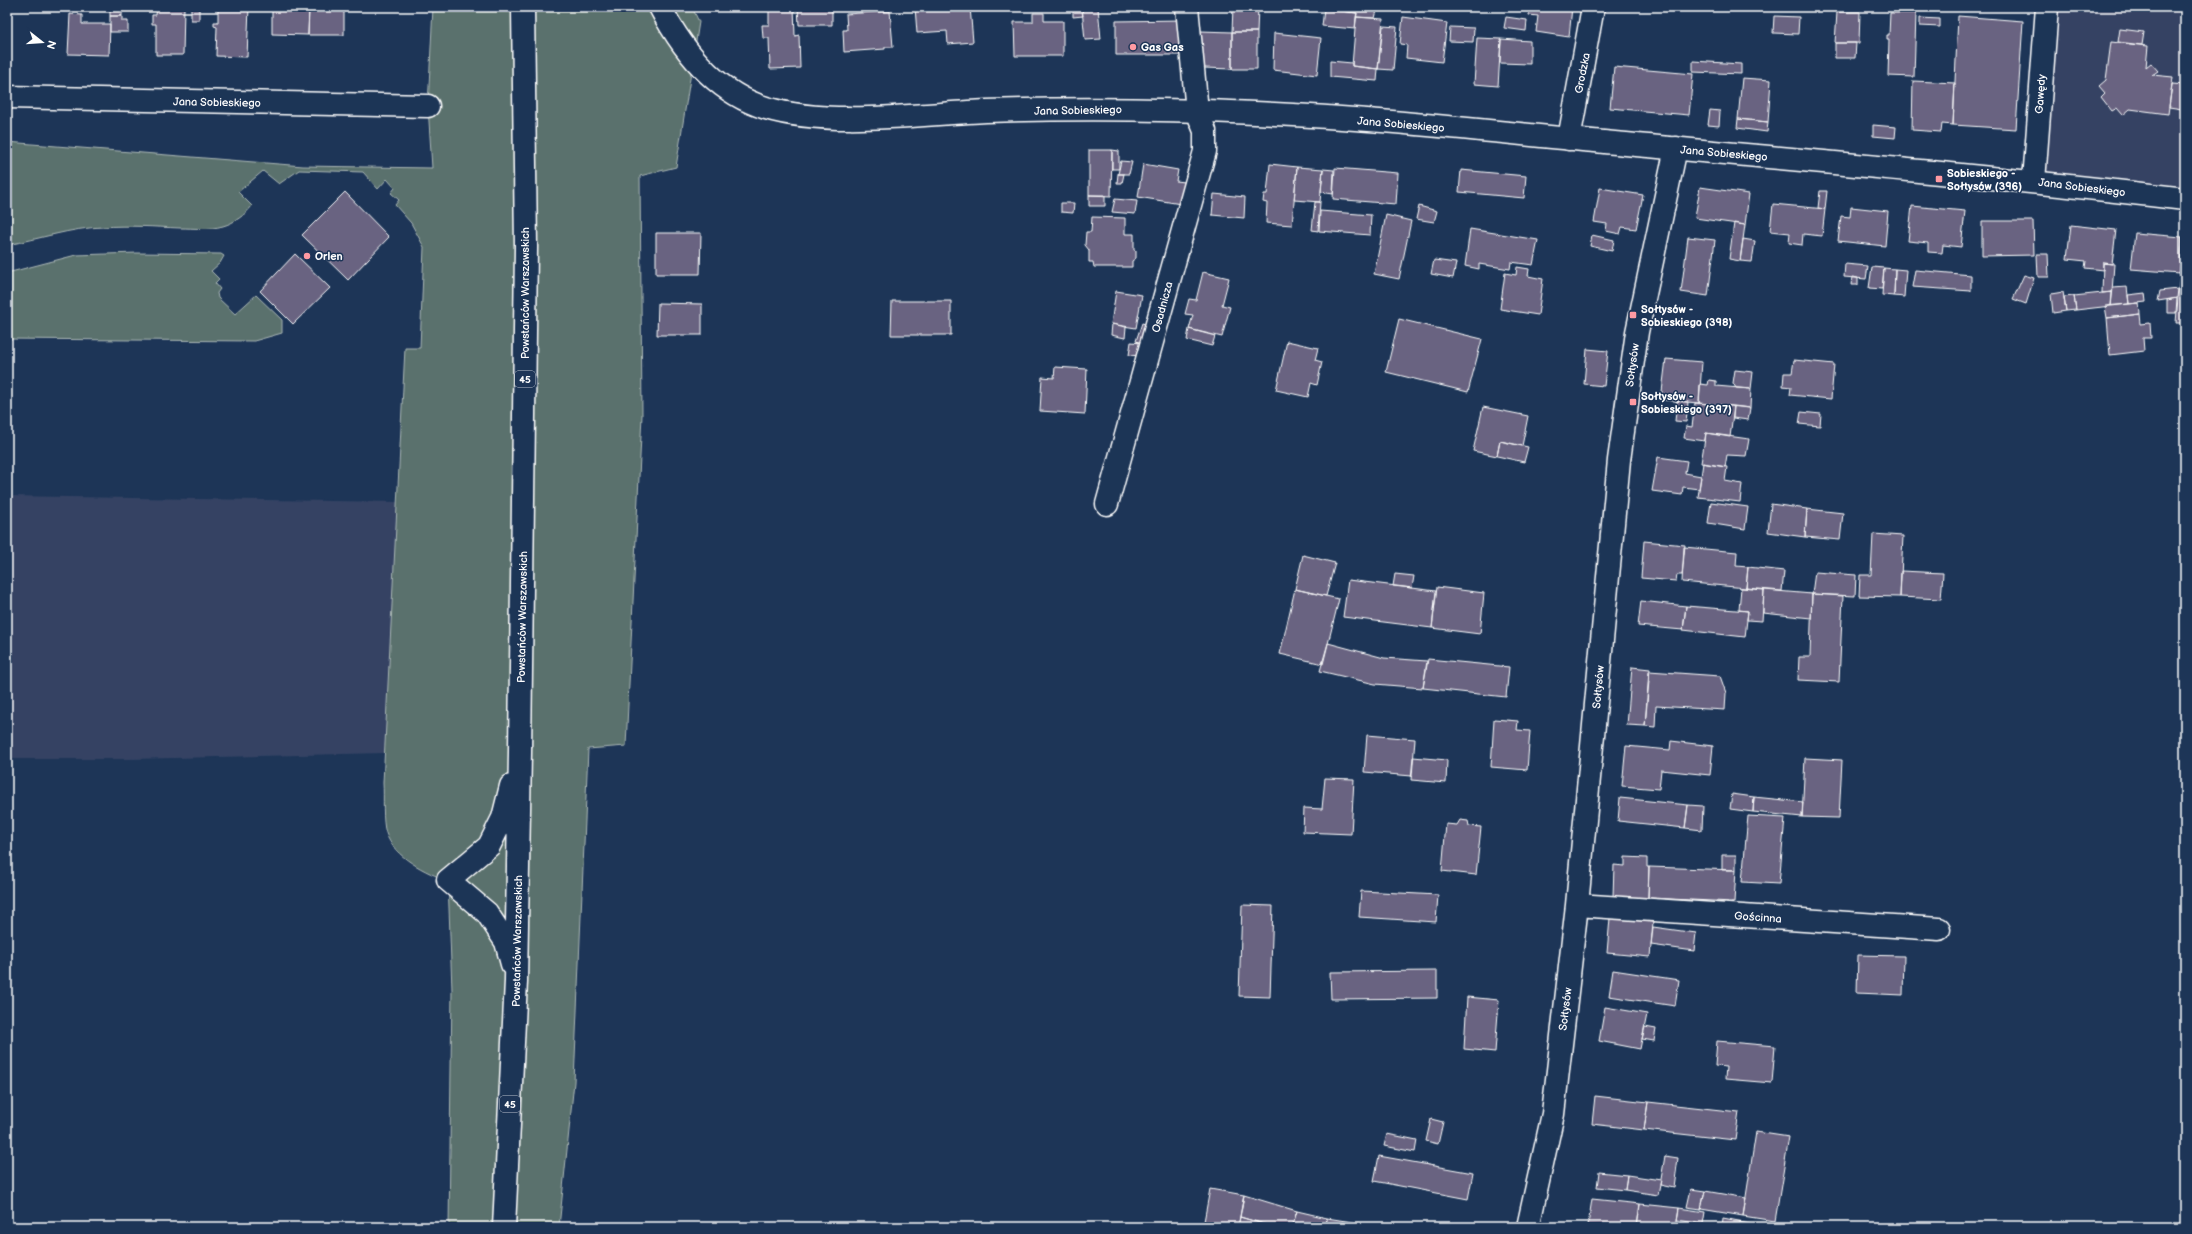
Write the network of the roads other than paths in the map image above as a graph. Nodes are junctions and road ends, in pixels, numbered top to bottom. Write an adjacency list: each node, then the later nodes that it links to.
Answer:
1 (523, 7): 14 (street, Powstańców Warszawskich / 45)
2 (660, 7): 8 (street, Jana Sobieskiego)
3 (1187, 7): 8 (street, Osadnicza)
4 (1593, 7): 9 (street, Grodzka)
5 (2047, 7): 11 (street, Gawędy)
6 (7, 97): 7 (street, Jana Sobieskiego)
7 (428, 106)
8 (1197, 111): 9 (street, Jana Sobieskiego); 13 (street, Osadnicza)
9 (1569, 139): 10 (street, Jana Sobieskiego)
10 (1676, 148): 11 (street, Jana Sobieskiego); 15 (street, Sołtysów)
11 (2034, 181): 12 (street, Jana Sobieskiego)
12 (2185, 199)
13 (1107, 504)
14 (520, 752): 17 (street, Powstańców Warszawskich / 45); 17 (street)
15 (1577, 905): 16 (street, Gościnna); 19 (street, Sołtysów)
16 (1940, 929)
17 (516, 981): 18 (street, Powstańców Warszawskich / 45)
18 (504, 1227)
19 (1528, 1227)

